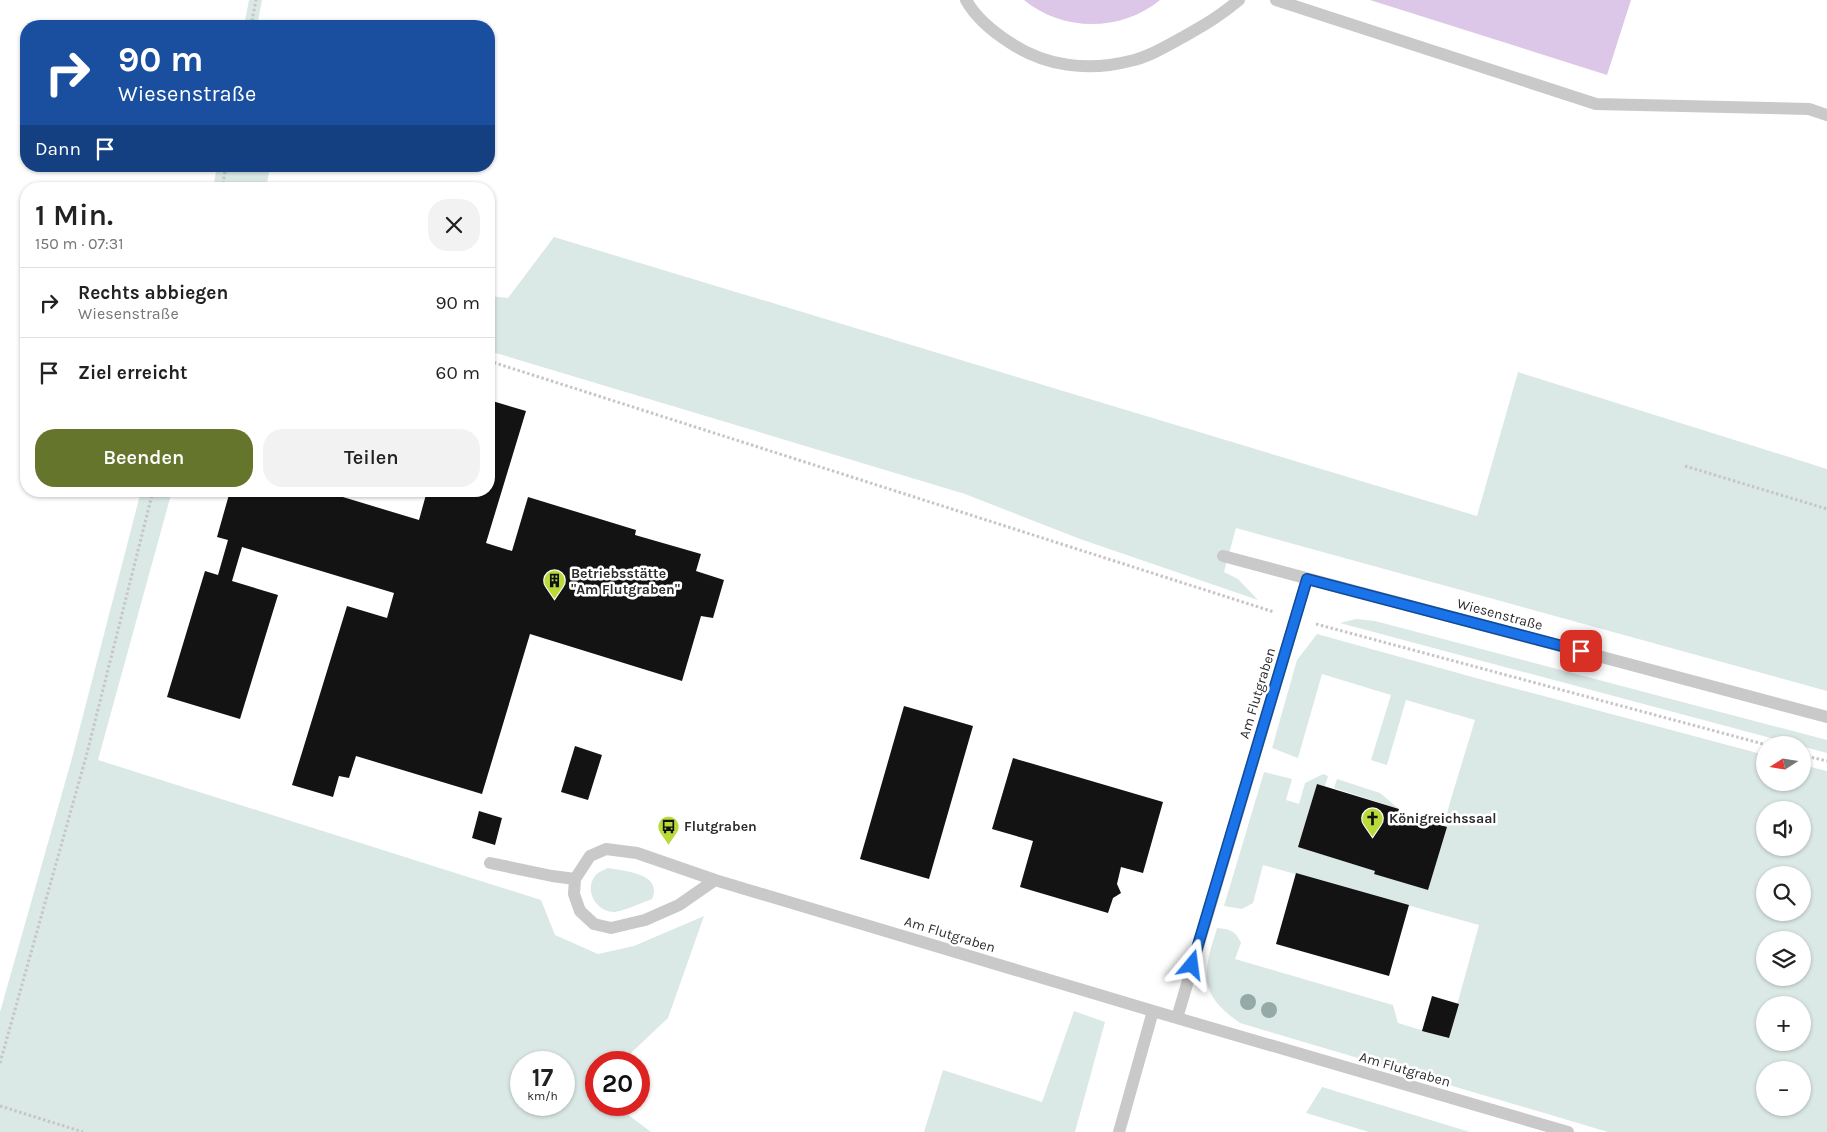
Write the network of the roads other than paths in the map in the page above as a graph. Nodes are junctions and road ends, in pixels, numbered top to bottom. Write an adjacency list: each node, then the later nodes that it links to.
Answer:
1 (966, 0): 2 (lane)
2 (1239, 0)
3 (1276, 0): 4 (lane)
4 (1827, 115)
5 (1224, 556): 6 (lane, Wiesenstraße)
6 (1307, 579): 7 (lane, Wiesenstraße); 12 (lane, Am Flutgraben)
7 (1827, 717)
8 (490, 863): 9 (lane)
9 (575, 879): 10 (lane, Am Flutgraben); 10 (lane)
10 (715, 880): 11 (lane, Am Flutgraben)
11 (1152, 1011): 12 (lane, Am Flutgraben); 13 (lane)
12 (1177, 1018): 14 (lane, Am Flutgraben)
13 (1119, 1132)
14 (1568, 1132)

